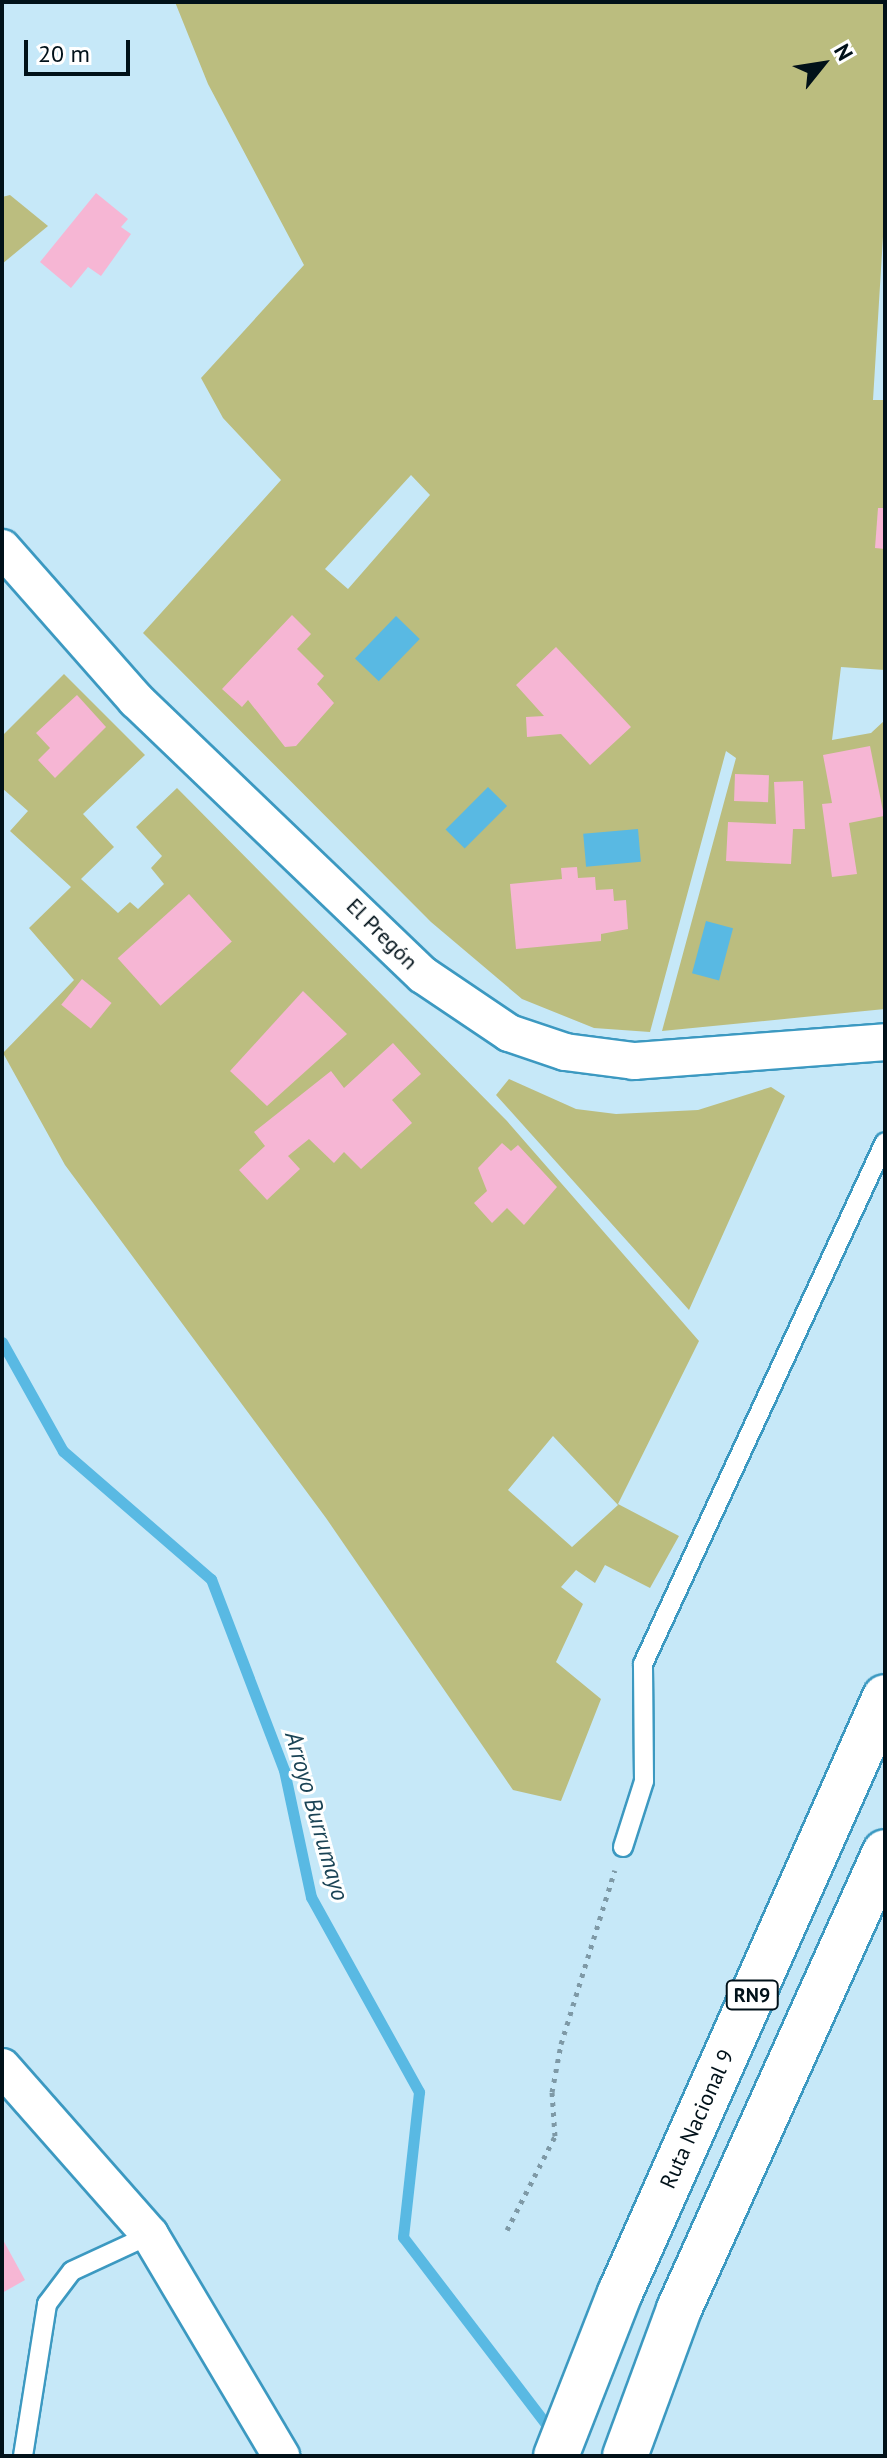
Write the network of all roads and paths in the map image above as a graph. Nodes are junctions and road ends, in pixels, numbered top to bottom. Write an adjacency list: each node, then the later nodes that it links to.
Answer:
1 (2, 548): 2 (street, El Pregón)
2 (885, 1042)
3 (885, 1142): 5 (lane)
4 (885, 1697): 12 (highway, Ruta Nacional 9 / RN9)
5 (623, 1847): 8 (path)
6 (885, 1852): 13 (highway, RN9)
7 (2, 2067): 9 (street)
8 (507, 2230)
9 (150, 2235): 10 (lane); 11 (street)
10 (23, 2456)
11 (281, 2456)
12 (556, 2456)
13 (625, 2456)

